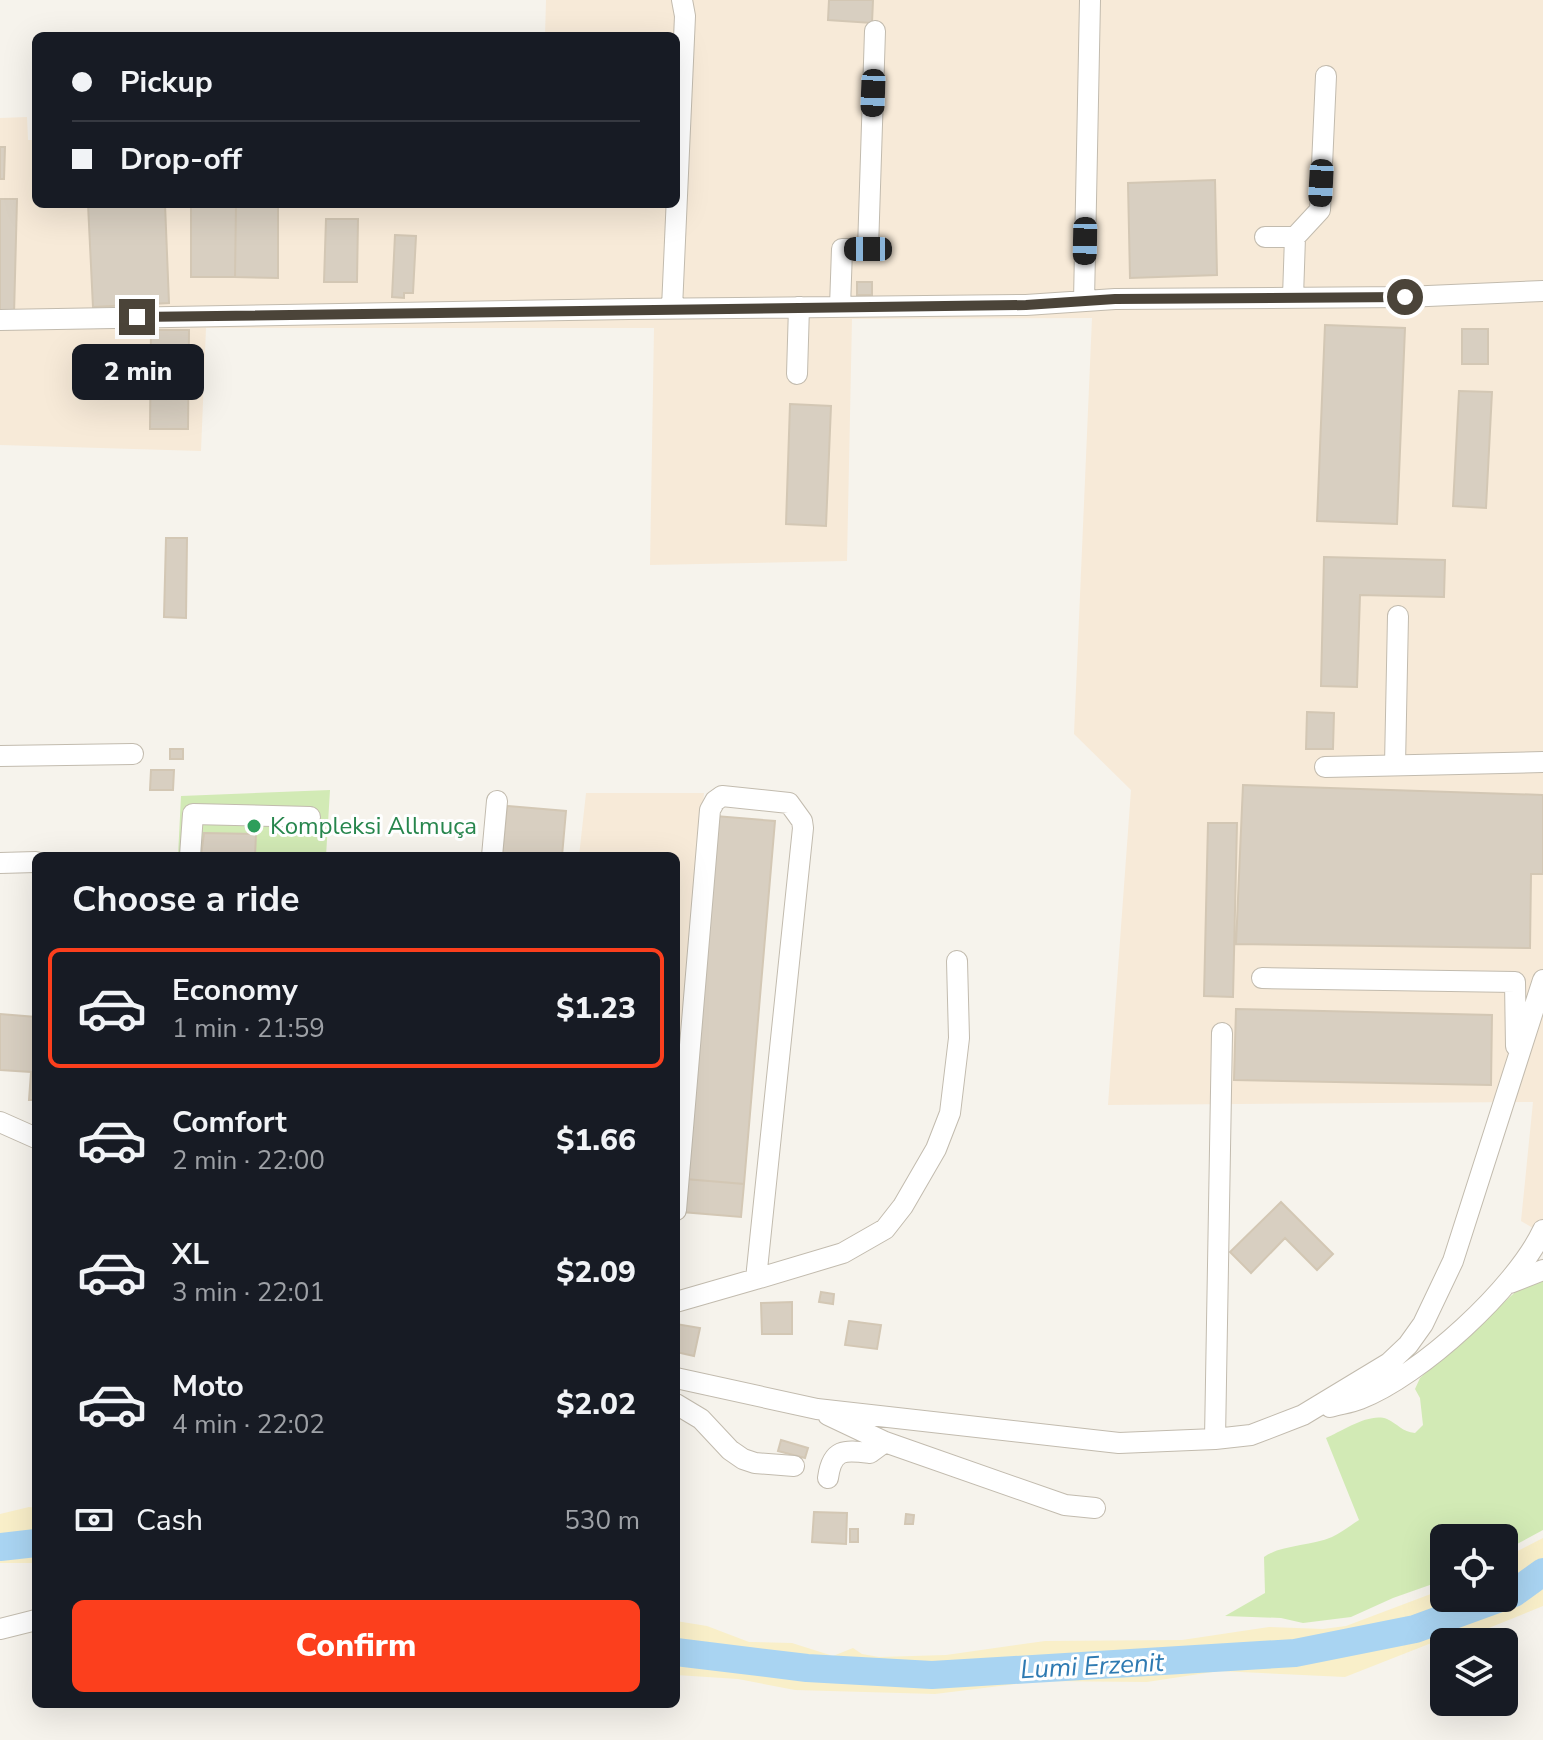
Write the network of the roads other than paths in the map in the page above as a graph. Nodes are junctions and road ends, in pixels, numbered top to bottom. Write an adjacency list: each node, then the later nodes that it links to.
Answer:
1 (682, 0): 5 (street)
2 (1090, 0): 11 (street)
3 (875, 31): 13 (street)
4 (1326, 76): 8 (street)
5 (680, 128)
6 (676, 208): 14 (street)
7 (1265, 237): 8 (street)
8 (1295, 237): 10 (street)
9 (1543, 291): 10 (street)
10 (1293, 297): 11 (street)
11 (1084, 301): 13 (street)
12 (799, 307): 13 (street); 14 (street); 16 (street)
13 (840, 307)
14 (672, 308): 15 (street)
15 (0, 320)
16 (797, 374)
17 (1398, 616): 21 (street)
18 (133, 754): 19 (street)
19 (0, 756)
20 (1543, 762): 21 (street)
21 (1395, 765): 22 (street)
22 (1325, 767)
23 (497, 801): 26 (street)
24 (310, 817): 25 (street)
25 (190, 852)
26 (492, 852)
27 (32, 862): 28 (street)
28 (0, 863)
29 (957, 961): 39 (street)
30 (1262, 978): 33 (street)
31 (1543, 980): 33 (street)
32 (1222, 1033): 46 (street)
33 (1516, 1066): 45 (street)
34 (0, 1122): 35 (street)
35 (32, 1136)
36 (680, 1163): 39 (street)
37 (1543, 1230): 40 (street)
38 (1543, 1270): 40 (street)
39 (756, 1279): 41 (street)
40 (1508, 1284): 45 (street)
41 (680, 1301)
42 (680, 1379): 44 (street)
43 (680, 1406): 48 (street)
44 (817, 1409): 46 (street); 47 (street)
45 (1303, 1415): 46 (street)
46 (1215, 1439)
47 (885, 1442): 49 (street); 50 (street)
48 (794, 1466)
49 (828, 1478)
50 (1095, 1508)
51 (32, 1621): 52 (street)
52 (0, 1629)

